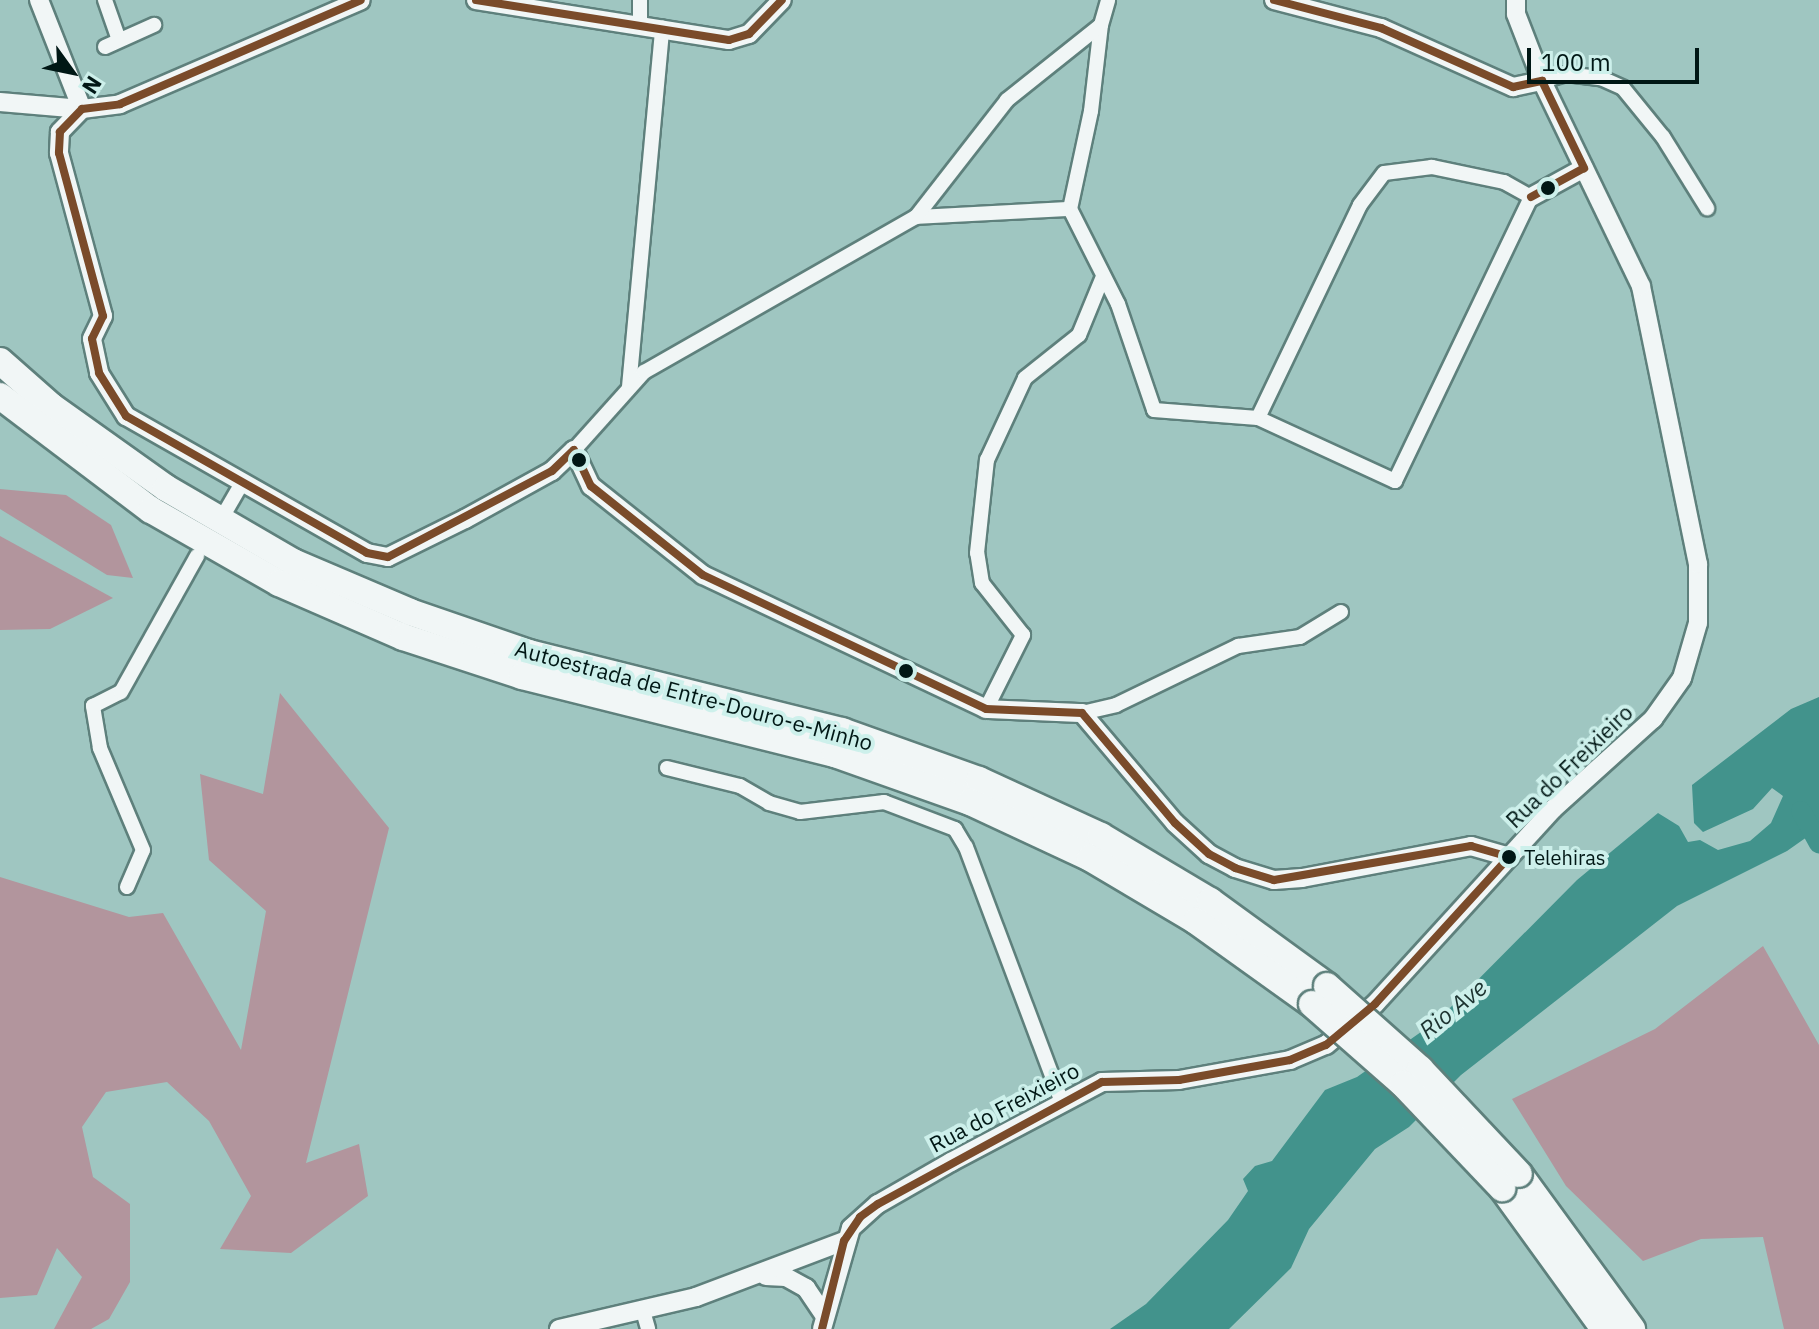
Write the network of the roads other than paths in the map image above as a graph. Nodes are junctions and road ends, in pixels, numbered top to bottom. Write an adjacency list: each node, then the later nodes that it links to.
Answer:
1 (39, 0): 18 (street)
2 (105, 0): 14 (street)
3 (361, 0): 18 (street)
4 (476, 0): 12 (street)
5 (640, 0): 12 (street)
6 (782, 0): 13 (street)
7 (1108, 0): 11 (street)
8 (1274, 0): 16 (street)
9 (1516, 0): 16 (street, Rua do Freixieiro)
10 (154, 25): 14 (street)
11 (1101, 25): 22 (street); 23 (street)
12 (640, 26): 13 (street)
13 (662, 28): 26 (street)
14 (119, 40): 15 (street)
15 (105, 47)
16 (1542, 81): 19 (street, Rua do Freixieiro); 21 (street)
17 (0, 102): 18 (street)
18 (82, 109): 30 (street)
19 (1584, 168): 20 (street); 37 (street, Rua do Freixieiro)
20 (1531, 197): 28 (street); 28 (street)
21 (1707, 208)
22 (1070, 209): 23 (street); 24 (street)
23 (916, 217): 26 (street)
24 (1102, 279): 28 (street); 34 (street)
25 (0, 361): 39 (highway, Autoestrada de Entre-Douro-e-Minho)
26 (629, 387): 29 (street)
27 (0, 396): 39 (highway, Autoestrada de Entre-Douro-e-Minho)
28 (1258, 418)
29 (574, 450): 30 (street); 34 (street)
30 (242, 483): 31 (street)
31 (227, 509)
32 (197, 556): 38 (street)
33 (1341, 612): 35 (street)
34 (986, 709): 35 (street)
35 (1082, 713): 37 (street)
36 (667, 768): 40 (street)
37 (1509, 857): 40 (street, Rua do Freixieiro)
38 (127, 887)
39 (1320, 995): 41 (highway, Autoestrada de Entre-Douro-e-Minho, bridge)
40 (1062, 1102): 42 (street, Rua do Freixieiro)
41 (1511, 1181): 47 (highway, Autoestrada de Entre-Douro-e-Minho); 48 (highway, Autoestrada de Entre-Douro-e-Minho)
42 (844, 1241): 43 (street); 45 (street)
43 (764, 1276): 44 (street); 45 (street)
44 (645, 1320): 46 (street)
45 (824, 1322)
46 (559, 1329)
47 (1604, 1329)
48 (1632, 1329)

